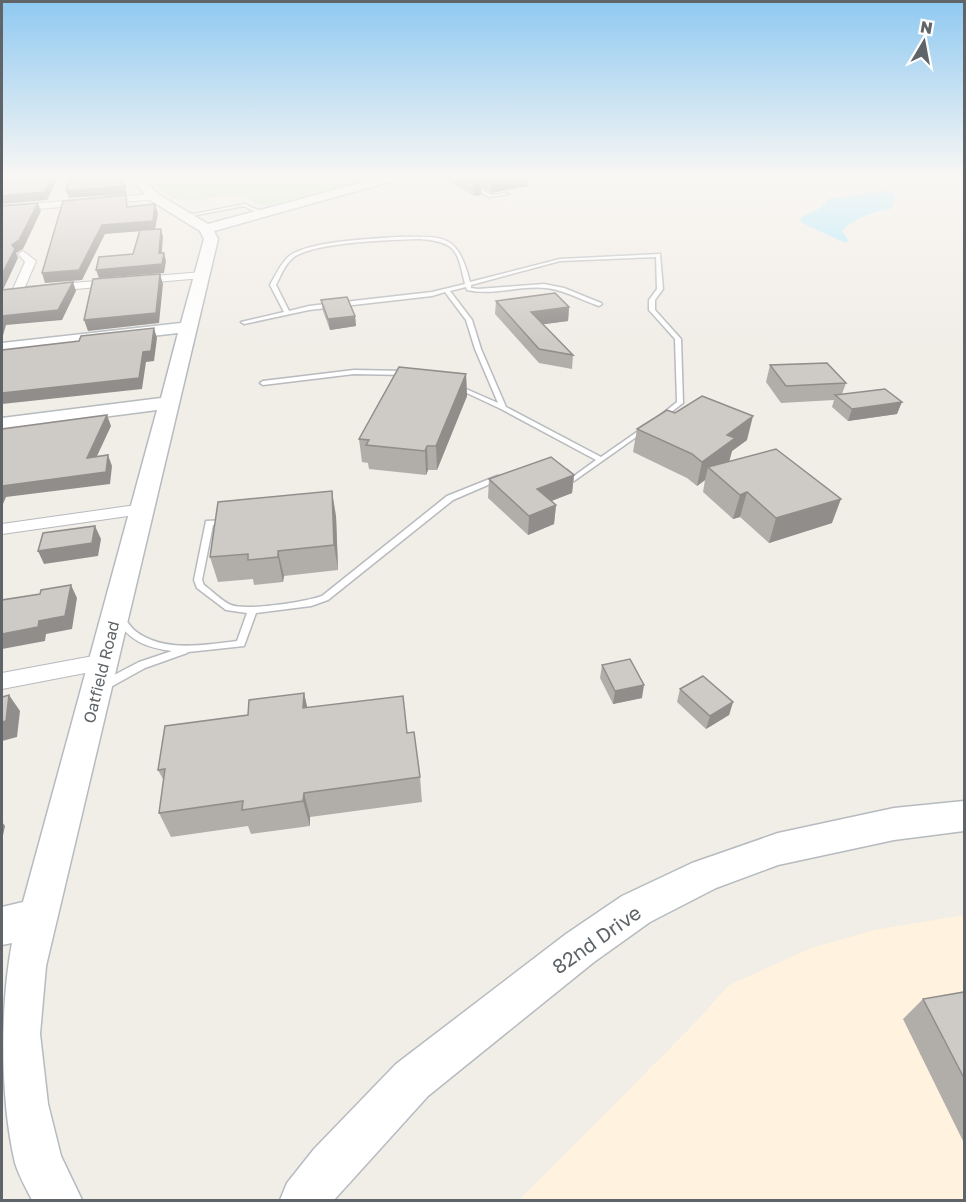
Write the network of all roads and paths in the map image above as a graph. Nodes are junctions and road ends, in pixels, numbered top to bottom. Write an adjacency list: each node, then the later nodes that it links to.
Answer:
1 (209, 234): 3 (main road, Oatfield Road)
2 (23, 254): 3 (street)
3 (202, 275): 9 (main road, Oatfield Road)
4 (468, 284): 5 (lane); 6 (lane); 7 (lane); 17 (lane)
5 (447, 291): 7 (lane); 15 (lane)
6 (599, 304)
7 (287, 312): 8 (lane)
8 (244, 322)
9 (188, 327): 10 (main road); 14 (main road, Oatfield Road)
10 (2, 348)
11 (412, 374): 12 (lane)
12 (263, 383)
13 (451, 385): 15 (lane)
14 (169, 403): 16 (main road); 20 (main road, Oatfield Road)
15 (503, 408): 17 (lane)
16 (2, 424)
17 (601, 460): 18 (lane)
18 (556, 466)
19 (513, 473): 23 (lane)
20 (143, 509): 22 (street); 24 (main road, Oatfield Road)
21 (242, 520): 23 (lane)
22 (2, 529)
23 (252, 610): 25 (lane)
24 (116, 611): 25 (lane); 26 (main road, Oatfield Road)
25 (189, 649): 26 (lane)
26 (100, 676): 27 (street); 29 (main road, Oatfield Road)
27 (2, 681)
28 (964, 816): 31 (main road, 82nd Drive)
29 (19, 922): 30 (main road, Oatfield Road)
30 (58, 1200)
31 (304, 1200)

